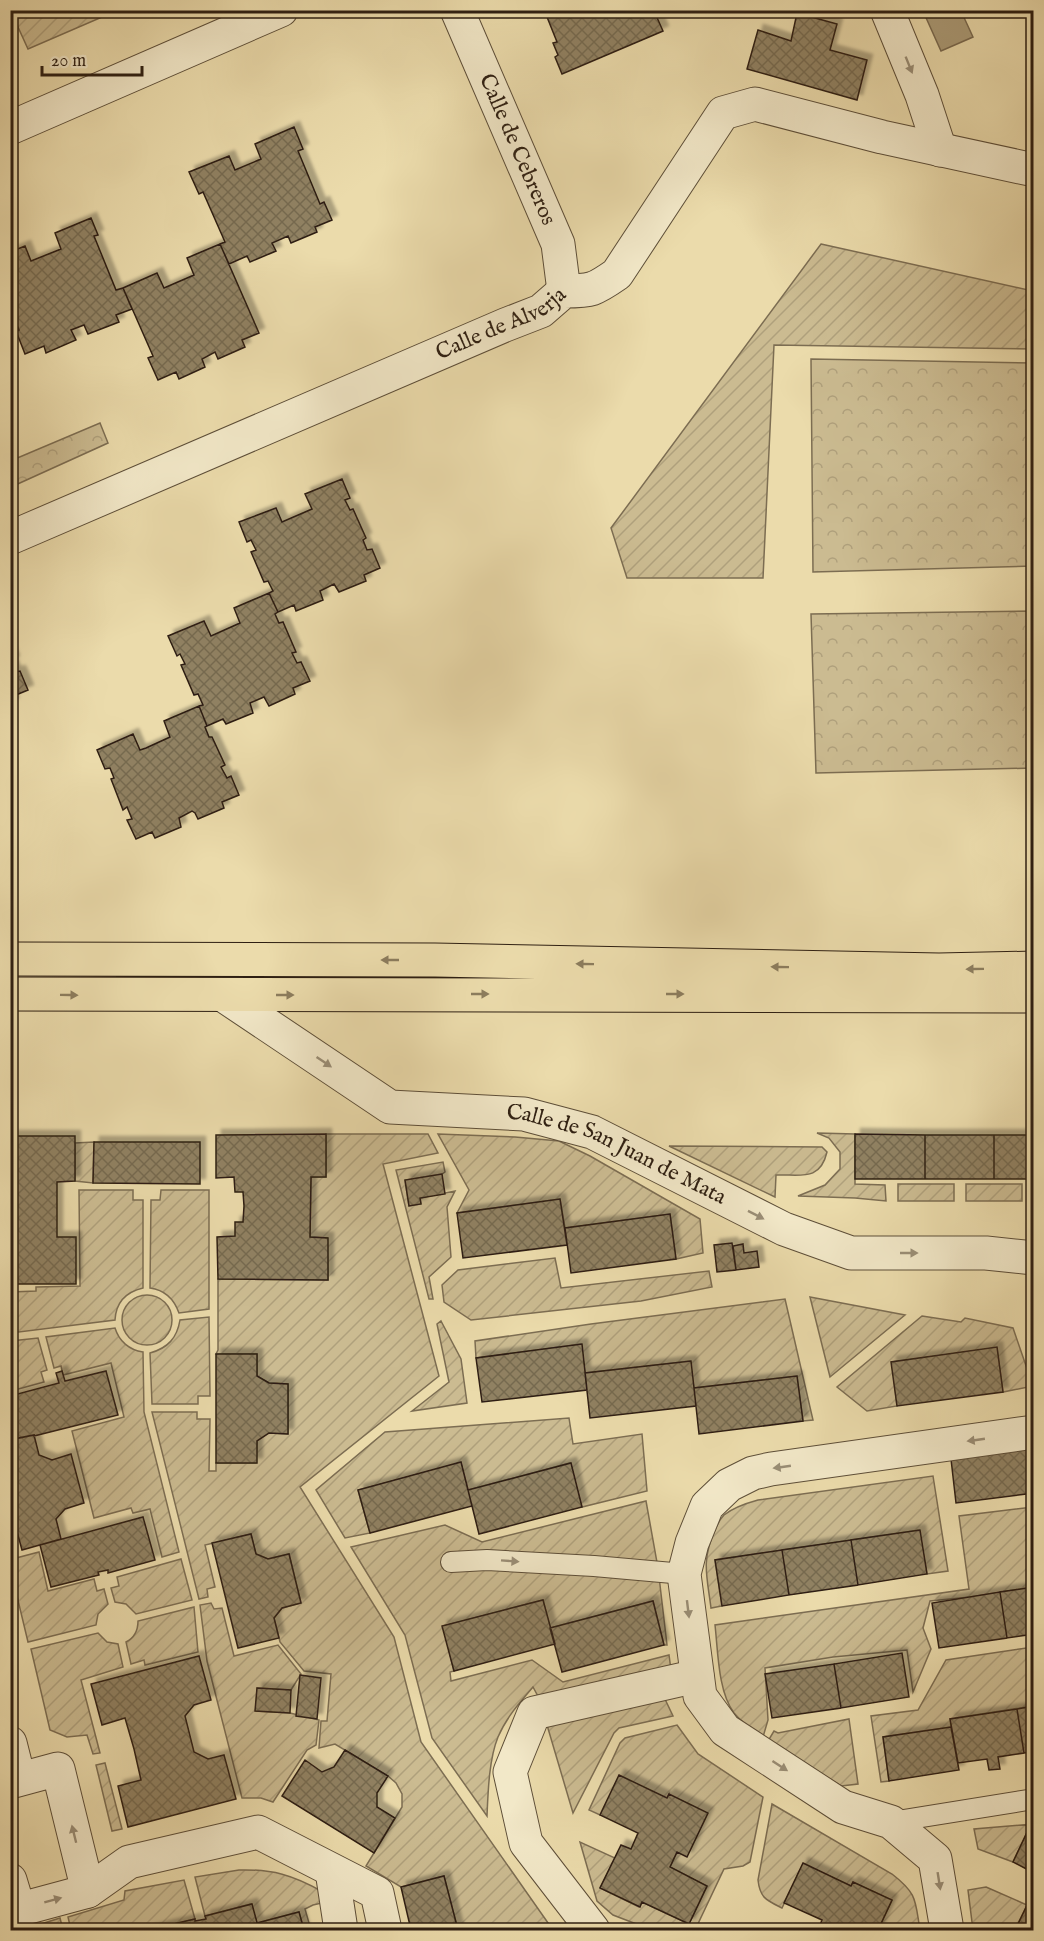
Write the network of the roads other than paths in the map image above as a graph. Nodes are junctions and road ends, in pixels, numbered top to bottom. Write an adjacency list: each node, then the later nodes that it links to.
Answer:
1 (281, 10): 4 (street)
2 (457, 10): 7 (street, Calle de Cebreros)
3 (887, 10): 5 (street, one-way to 5)
4 (10, 128)
5 (940, 150): 6 (street, Calle de Alverja); 7 (street, Calle de Alverja)
6 (1034, 170)
7 (564, 291): 8 (street, Calle de Alverja)
8 (10, 538)
9 (10, 959): 10 (highway, one-way to 9)
10 (1034, 968)
11 (10, 994): 12 (highway, one-way to 12)
12 (223, 995): 13 (highway, one-way to 13); 14 (street, Calle de San Juan de Mata, one-way to 14)
13 (1034, 996)
14 (1034, 1258)
15 (1034, 1432): 17 (street, one-way to 17)
16 (451, 1562): 17 (lane, one-way to 17)
17 (684, 1574): 18 (street, one-way to 18)
18 (697, 1676): 22 (street, one-way to 22); 28 (street)
19 (10, 1743): 20 (street)
20 (15, 1781): 24 (street, one-way to 20)
21 (1034, 1799): 22 (lane)
22 (891, 1822): 29 (street, one-way to 29)
23 (332, 1871): 24 (street); 26 (street); 27 (street)
24 (88, 1891): 25 (street, one-way to 24)
25 (13, 1901)
26 (341, 1930)
27 (385, 1930)
28 (593, 1930)
29 (947, 1930)

